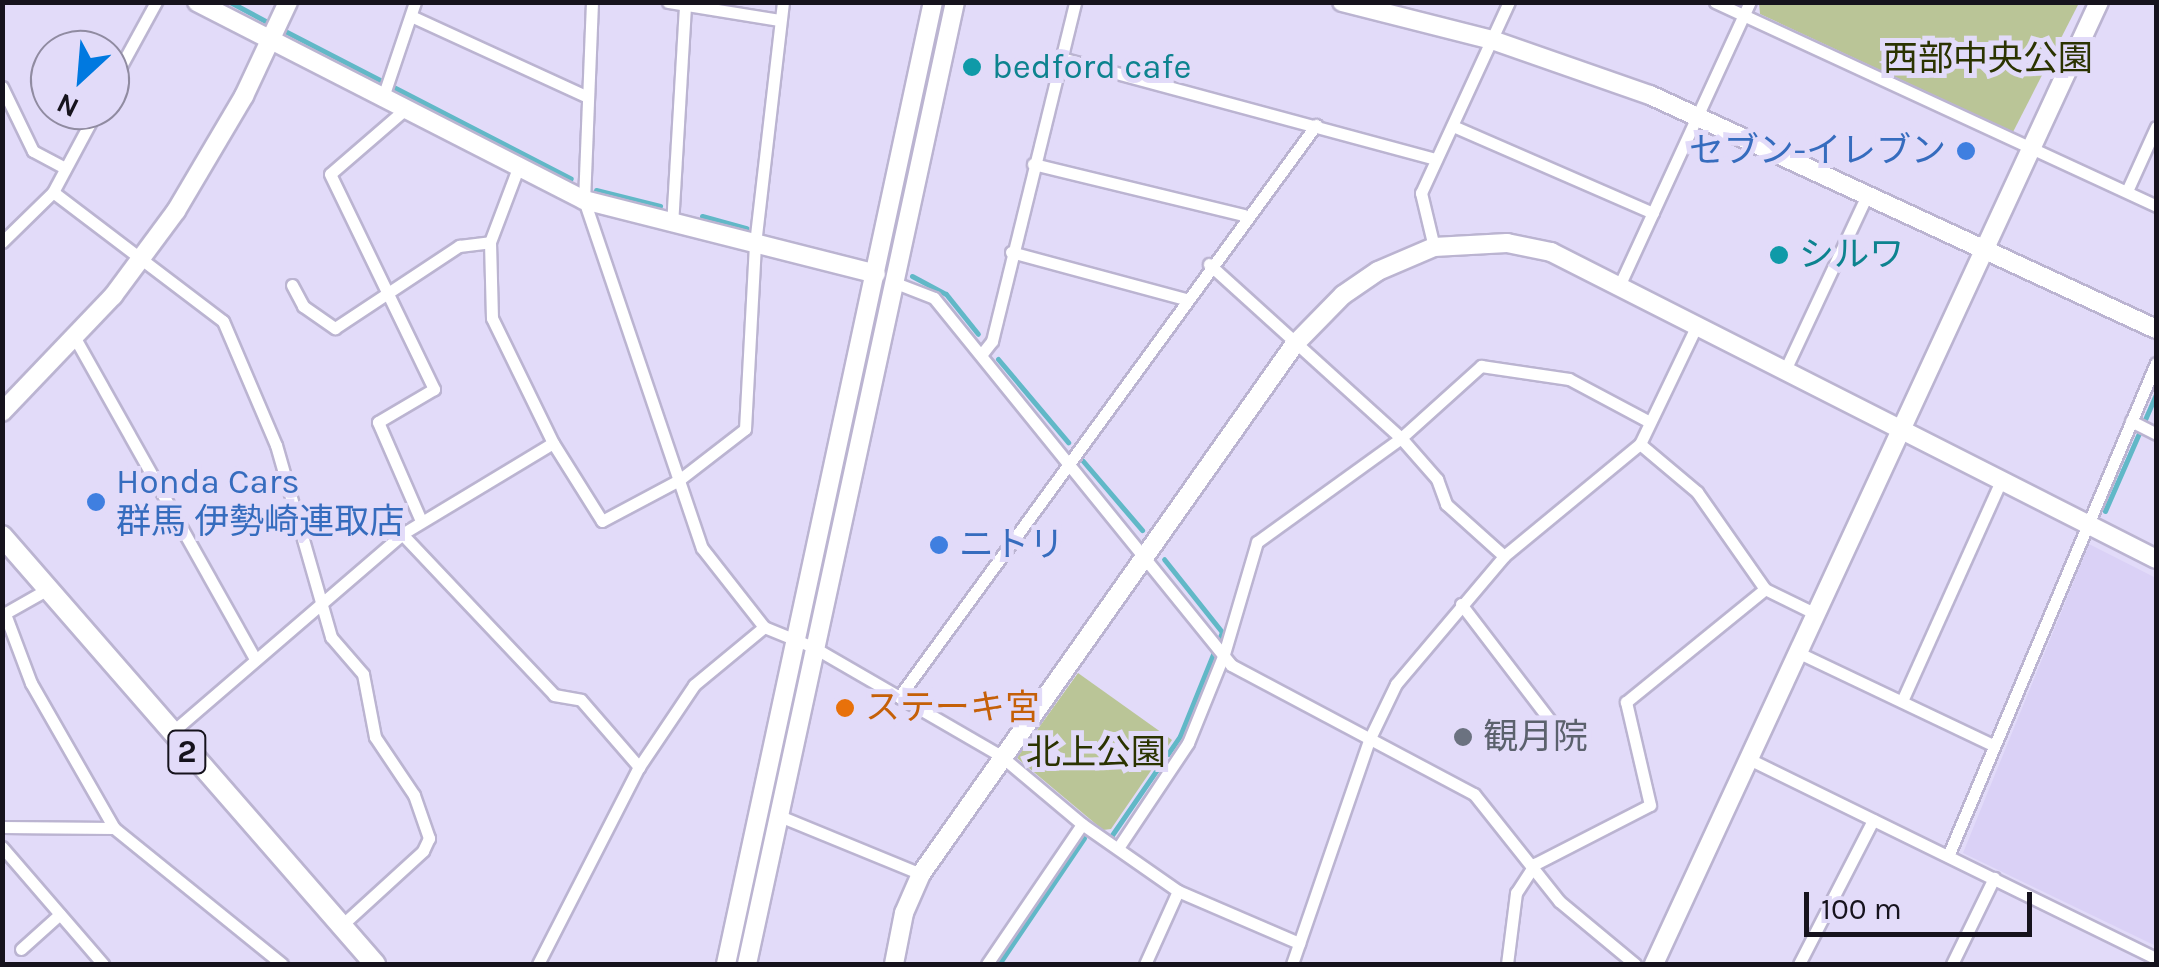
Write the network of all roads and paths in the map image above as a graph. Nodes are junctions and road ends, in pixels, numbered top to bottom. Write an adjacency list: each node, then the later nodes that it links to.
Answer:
1 (156, 2): 22 (street)
2 (197, 2): 21 (street)
3 (288, 2): 21 (street)
4 (415, 2): 17 (street)
5 (592, 2): 25 (street)
6 (668, 2): 16 (street)
7 (783, 2): 19 (street)
8 (933, 2): 54 (street)
9 (955, 2): 54 (street)
10 (1075, 2): 23 (street)
11 (1342, 2): 20 (street)
12 (1509, 2): 20 (street)
13 (1715, 2): 18 (street)
14 (1750, 2): 18 (street)
15 (2099, 2): 33 (street)
16 (684, 6): 19 (street); 45 (street)
17 (410, 16): 25 (street); 26 (street)
18 (1744, 16): 28 (street); 33 (street)
19 (779, 20): 48 (street)
20 (1492, 40): 28 (street); 30 (street)
21 (272, 42): 26 (street); 52 (street)
22 (130, 49)
23 (1060, 58): 29 (street); 35 (street)
24 (2, 87): 36 (street)
25 (586, 96): 41 (street)
26 (382, 100): 27 (street)
27 (403, 111): 37 (street); 57 (street)
28 (1698, 115): 40 (street); 43 (street)
29 (1316, 124): 34 (street); 44 (street)
30 (1453, 126): 34 (street); 43 (street)
31 (2156, 127): 38 (street)
32 (86, 130): 36 (street)
33 (2032, 148): 38 (street); 49 (street)
34 (1436, 159): 50 (street)
35 (1034, 164): 44 (street); 51 (street)
36 (66, 168): 39 (street)
37 (518, 168): 41 (street); 47 (street)
38 (2127, 191): 42 (street)
39 (53, 192): 46 (street); 52 (street)
40 (1868, 192): 49 (street); 65 (street)
41 (584, 200): 45 (street); 75 (street)
42 (2156, 206)
43 (1653, 214): 56 (street)
44 (1244, 215): 53 (street)
45 (672, 225): 48 (street)
46 (2, 242)
47 (490, 242): 57 (street); 72 (street)
48 (755, 244): 54 (street); 75 (street)
49 (1986, 245): 60 (street); 69 (street)
50 (1434, 247): 56 (street); 62 (street)
51 (1010, 252): 58 (street); 63 (street)
52 (139, 262): 61 (street); 86 (street)
53 (1209, 264): 58 (street); 62 (street)
54 (884, 278): 63 (street); 91 (street)
55 (292, 284): 57 (street)
56 (1620, 284): 59 (street)
57 (389, 295): 77 (street)
58 (1185, 298): 74 (street)
59 (1698, 323): 65 (street); 67 (street)
60 (2156, 330)
61 (75, 338): 66 (street); 94 (street)
62 (1294, 346): 71 (street); 81 (street)
63 (981, 354): 74 (street)
64 (2156, 364): 68 (street)
65 (1786, 368): 69 (street)
66 (2, 412)
67 (1648, 421): 71 (street); 73 (street)
68 (2132, 421): 70 (street); 78 (street)
69 (1901, 424): 76 (street); 88 (street)
70 (2156, 434)
71 (1401, 438): 82 (street); 93 (street)
72 (554, 443): 75 (street); 77 (street)
73 (1640, 444): 82 (street); 84 (street)
74 (1070, 460): 81 (street); 95 (street)
75 (679, 480): 90 (street)
76 (2001, 481): 78 (street); 96 (street)
77 (421, 521): 79 (street)
78 (2086, 523): 83 (street); 100 (street)
79 (402, 534): 86 (street); 103 (street)
80 (2, 536): 85 (main road, 2)
81 (1146, 556): 93 (street); 101 (street)
82 (1504, 556): 87 (street)
83 (2156, 559)
84 (1765, 588): 88 (street); 112 (street)
85 (48, 589): 89 (street); 97 (main road, 2)
86 (318, 603): 94 (street); 117 (street)
87 (1460, 604): 98 (street); 99 (street)
88 (1816, 614): 92 (street)
89 (4, 615): 108 (street)
90 (764, 628): 91 (street); 103 (street)
91 (805, 643): 95 (street); 104 (street); 125 (street)
92 (1796, 652): 96 (street); 102 (street)
93 (1224, 654): 99 (street); 110 (street)
94 (254, 657): 97 (street)
95 (898, 697): 101 (street)
96 (1902, 701): 100 (street)
97 (170, 733): 117 (main road, 2)
98 (1562, 736)
99 (1370, 738): 112 (street); 118 (street)
100 (1993, 745): 111 (street)
101 (1001, 756): 106 (street); 113 (street)
102 (1749, 760): 105 (street); 133 (street)
103 (639, 767): 124 (street)
104 (776, 815): 113 (street); 126 (street)
105 (1873, 820): 111 (street); 134 (street)
106 (1082, 824): 110 (street); 128 (street)
107 (2, 827): 108 (street)
108 (114, 828): 121 (street)
109 (2, 847): 116 (street)
110 (1118, 848): 115 (street)
111 (1948, 856): 114 (street)
112 (1536, 864): 131 (street); 132 (street)
113 (921, 874): 127 (street)
114 (1994, 878): 120 (street); 135 (street)
115 (1178, 891): 118 (street); 129 (street)
116 (60, 914): 119 (street); 122 (street)
117 (341, 926): 123 (main road, 2)
118 (1299, 942): 130 (street)
119 (22, 949)
120 (2147, 959)
121 (274, 962)
122 (103, 964)
123 (375, 964)
124 (538, 964)
125 (726, 964)
126 (746, 964)
127 (894, 964)
128 (987, 964)
129 (1145, 964)
130 (1292, 964)
131 (1507, 964)
132 (1635, 964)
133 (1654, 964)
134 (1800, 964)
135 (1952, 964)

